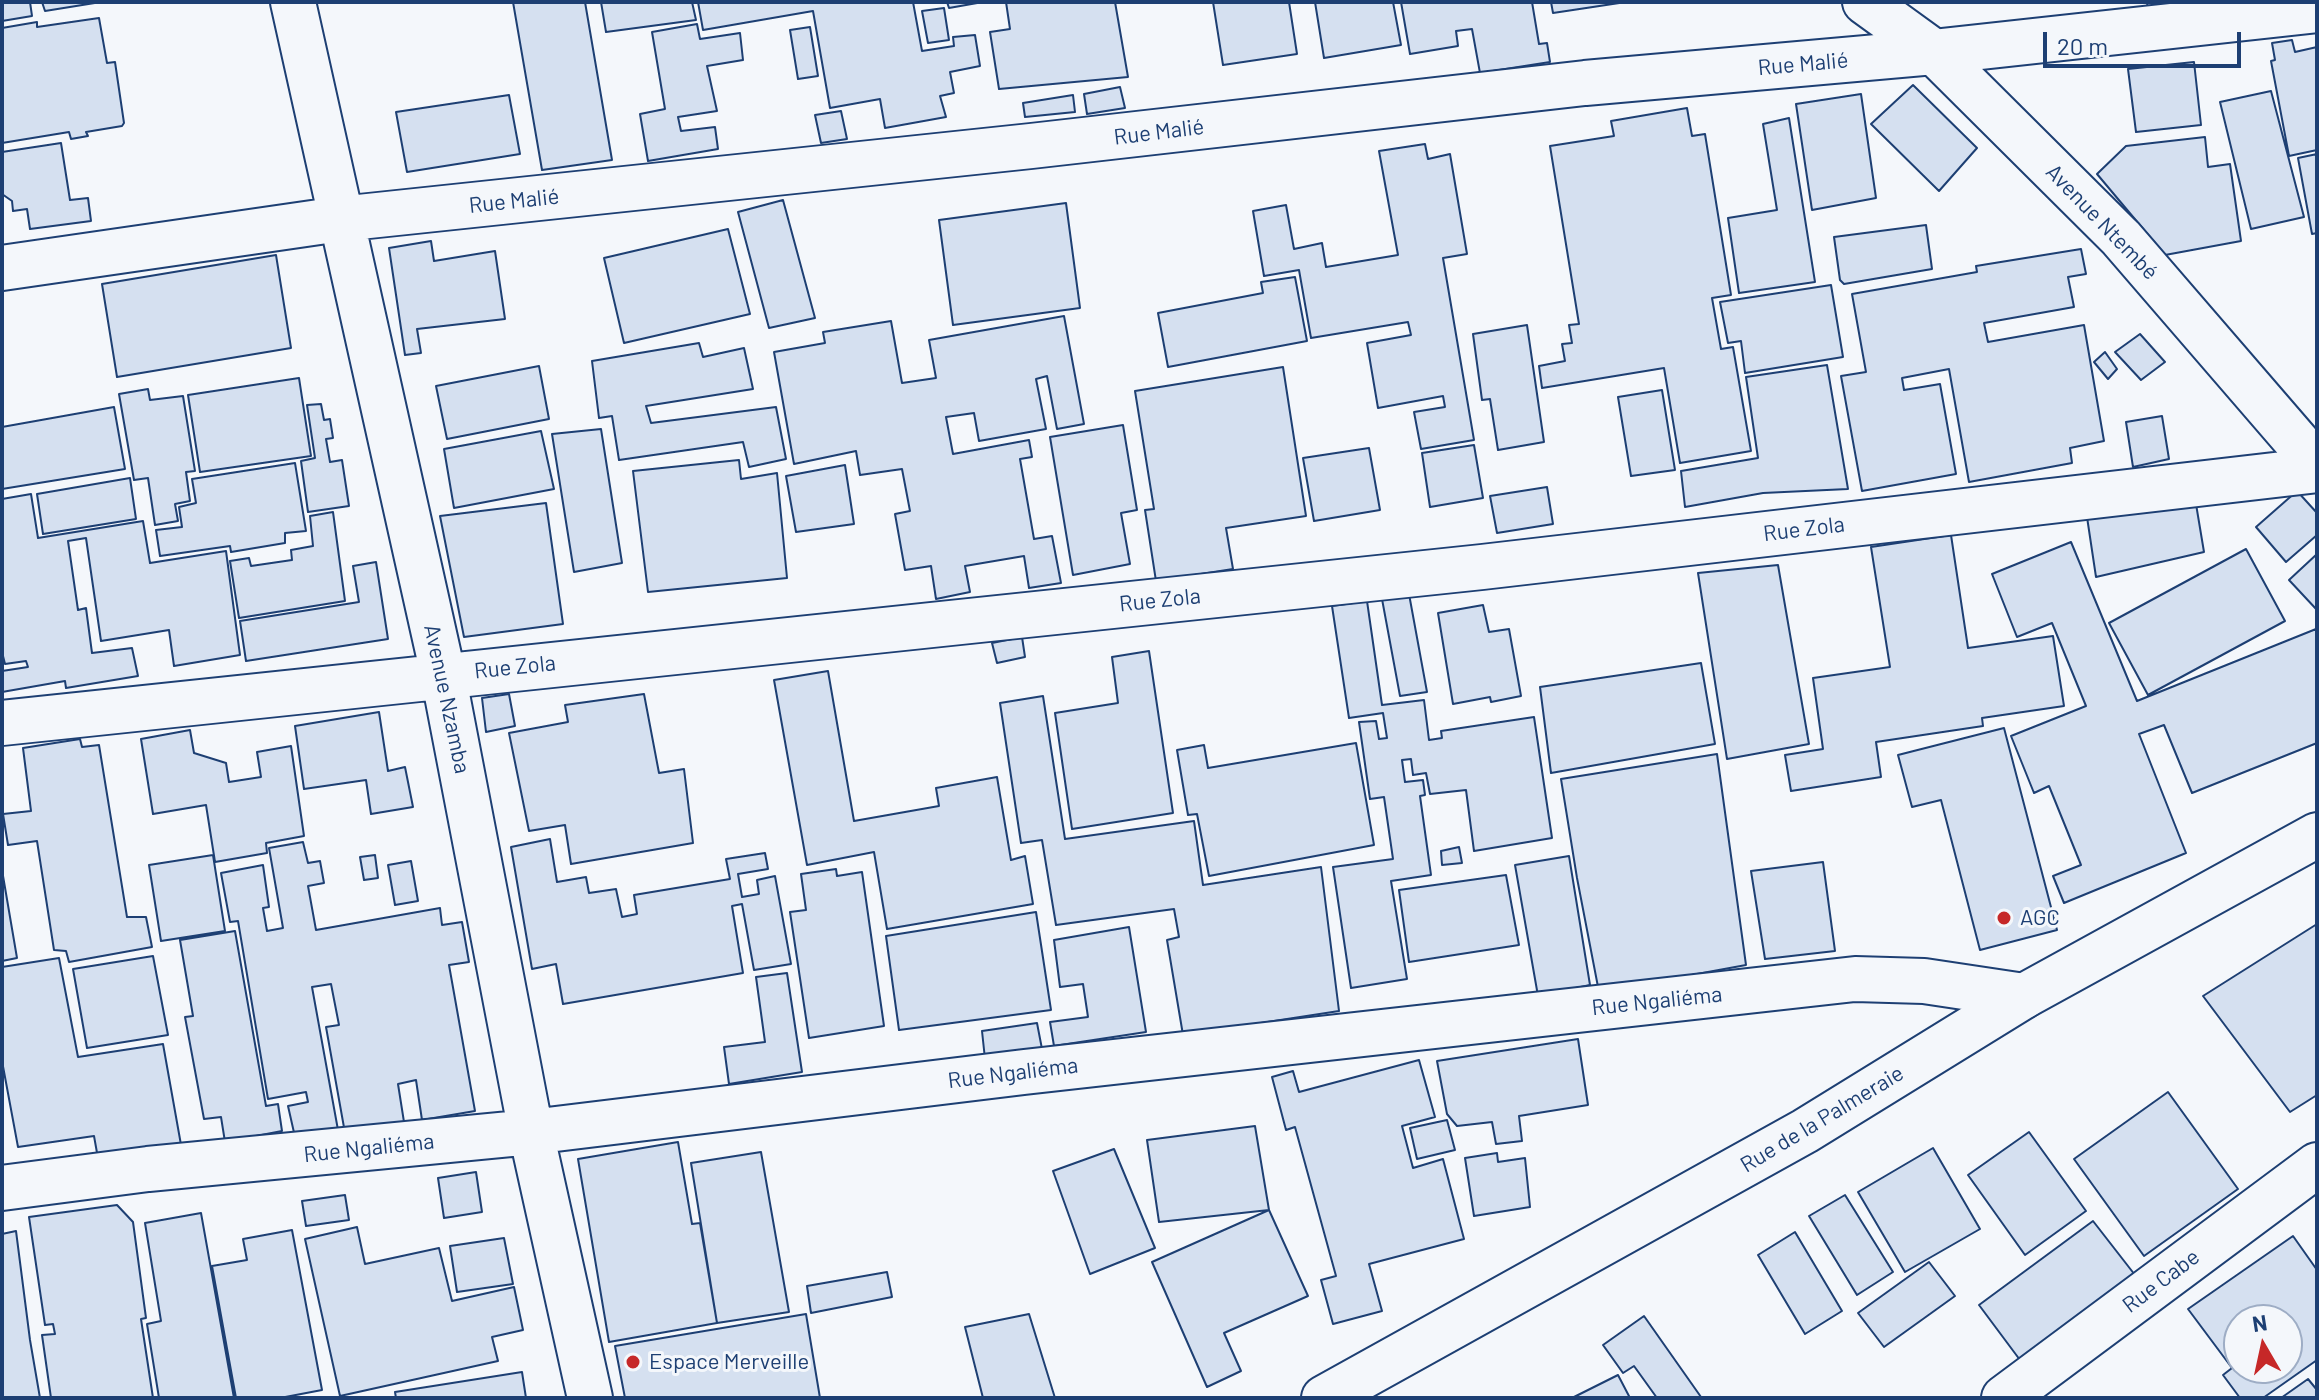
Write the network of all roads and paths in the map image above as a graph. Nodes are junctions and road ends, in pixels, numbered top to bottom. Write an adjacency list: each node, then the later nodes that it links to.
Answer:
1 (293, 2): 5 (street, Avenue Nzamba)
2 (1865, 2): 4 (street, Avenue Ntembé)
3 (2317, 10): 4 (street, Rue Malié)
4 (1934, 52): 5 (street, Rue Malié); 7 (street, Avenue Ntembé)
5 (340, 219): 6 (street, Rue Malié); 8 (street, Avenue Nzamba)
6 (2, 268)
7 (2317, 467): 8 (street, Rue Zola)
8 (443, 674): 9 (street, Rue Zola); 12 (street, Avenue Nzamba)
9 (2, 723)
10 (2317, 835): 11 (street, Rue de la Palmeraie)
11 (2024, 996): 12 (street, Rue Ngaliéma); 16 (street, Rue de la Palmeraie)
12 (531, 1132): 14 (street, Rue Ngaliéma); 15 (street, Avenue Nzamba)
13 (2317, 1165): 17 (street, Rue Cabe)
14 (2, 1188)
15 (590, 1398)
16 (1324, 1398)
17 (2004, 1398)

